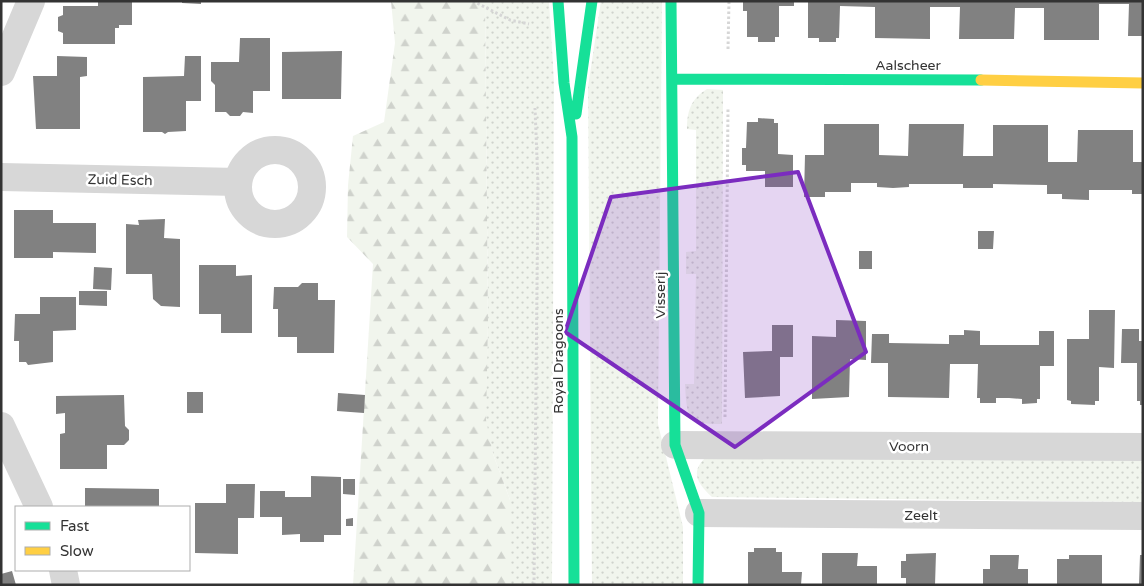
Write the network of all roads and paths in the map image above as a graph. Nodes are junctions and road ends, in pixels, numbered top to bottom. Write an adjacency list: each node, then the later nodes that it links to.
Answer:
1 (32, 1): 8 (street)
2 (473, 1): 7 (path)
3 (558, 1): 13 (street, Royal Dragoons)
4 (592, 1): 13 (street, Royal Dragoons)
5 (671, 1): 10 (street, Visserij)
6 (729, 1): 9 (path)
7 (532, 24)
8 (1, 72)
9 (728, 78): 10 (street, Aalscheer); 11 (street, Aalscheer); 18 (path)
10 (672, 79): 17 (street, Visserij)
11 (1143, 83)
12 (535, 104): 25 (path)
13 (572, 137): 26 (street, Royal Dragoons)
14 (1, 177): 15 (street, Zuid Esch)
15 (238, 182)
16 (1, 426): 20 (street)
17 (675, 445): 18 (street, Voorn); 21 (street, Visserij)
18 (724, 446): 19 (street, Voorn)
19 (1143, 447)
20 (38, 506)
21 (699, 513): 22 (street, Zeelt); 27 (street, Visserij)
22 (1143, 516)
23 (63, 571): 24 (street)
24 (66, 585)
25 (534, 585)
26 (574, 585)
27 (698, 585)

